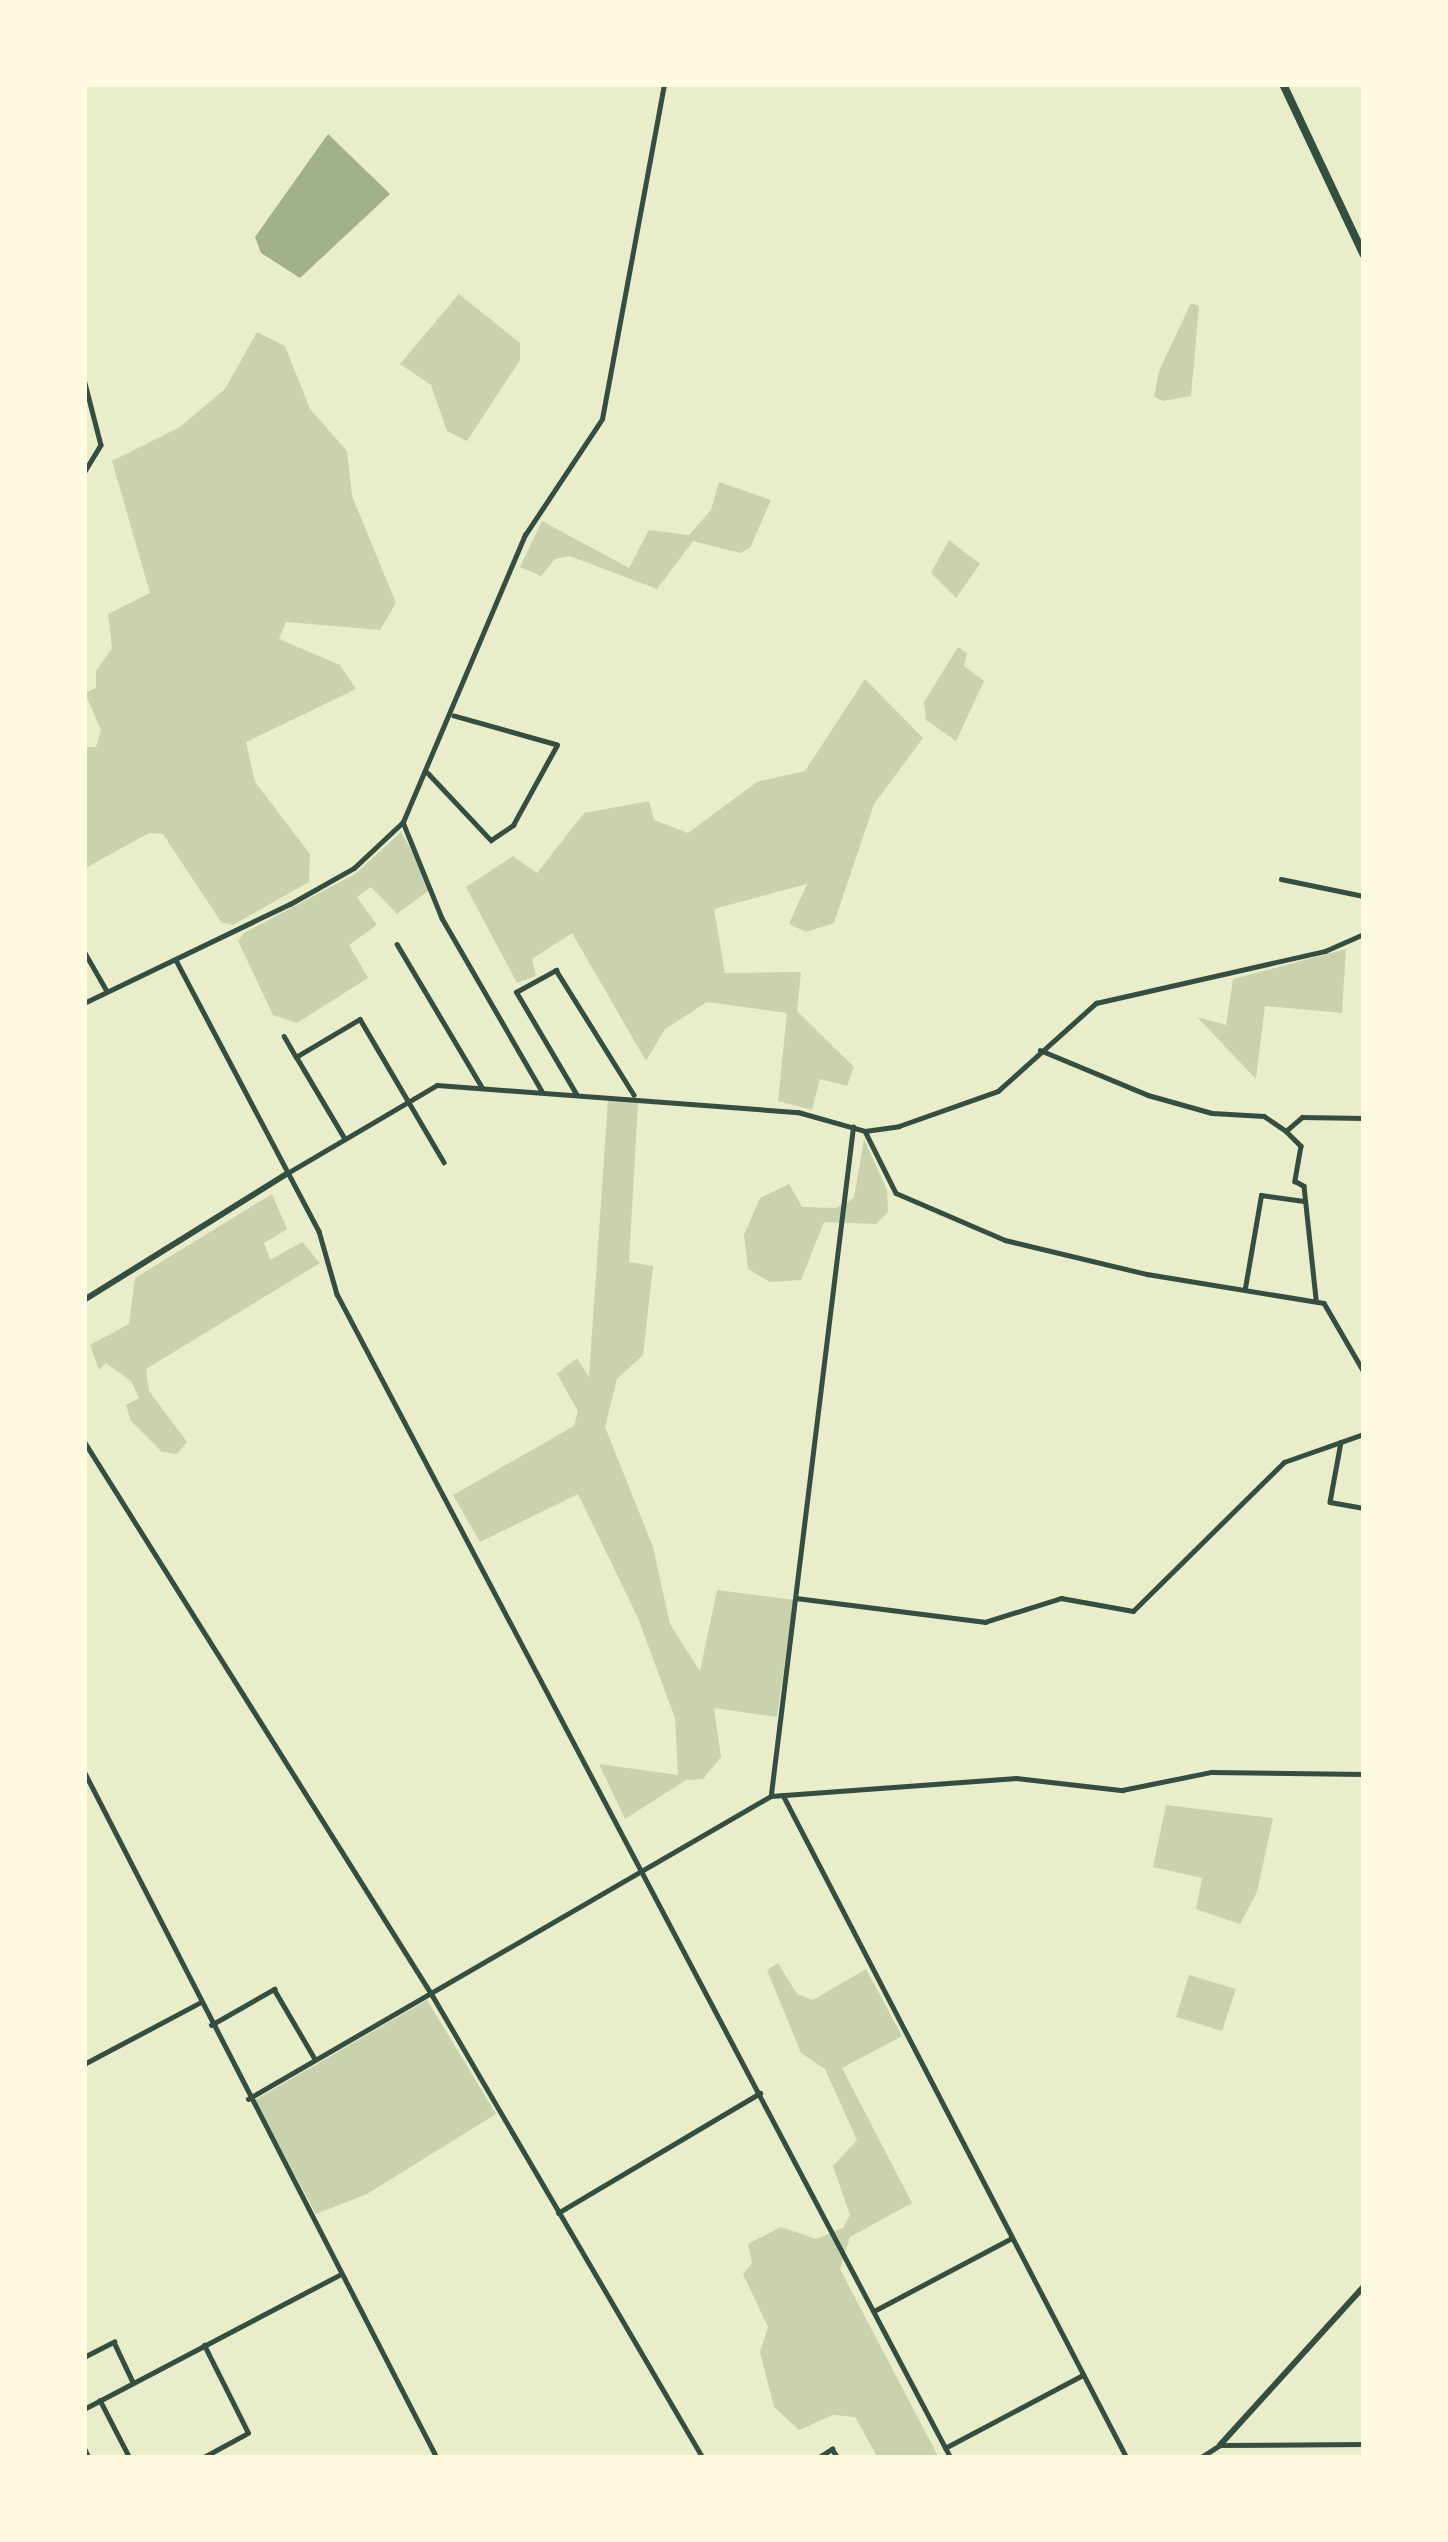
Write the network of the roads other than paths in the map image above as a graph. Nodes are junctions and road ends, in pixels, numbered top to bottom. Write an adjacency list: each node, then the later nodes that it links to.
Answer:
1 (664, 84): 6 (street)
2 (1283, 84): 3 (main road)
3 (1364, 255)
4 (84, 379): 5 (street)
5 (84, 472)
6 (454, 716): 7 (street); 7 (street)
7 (427, 772): 8 (street)
8 (403, 822): 14 (street); 21 (street)
9 (1281, 879): 10 (street)
10 (1364, 896)
11 (1364, 934): 18 (street)
12 (397, 944): 20 (street)
13 (84, 950): 15 (street)
14 (176, 960): 15 (street); 31 (street)
15 (107, 991): 16 (street)
16 (84, 1003)
17 (284, 1036): 19 (street)
18 (1040, 1050): 27 (street); 28 (street)
19 (296, 1057): 24 (street); 29 (street)
20 (482, 1088): 21 (street); 24 (street)
21 (542, 1091): 22 (street)
22 (576, 1094): 23 (street); 23 (street)
23 (636, 1097): 26 (street)
24 (409, 1098): 29 (street); 30 (street)
25 (1364, 1118): 28 (street)
26 (853, 1127): 27 (street); 41 (street)
27 (865, 1131): 33 (street)
28 (1286, 1131): 32 (street)
29 (344, 1138): 31 (street)
30 (444, 1162)
31 (285, 1175): 35 (street); 46 (street)
32 (1304, 1201): 33 (street); 34 (street)
33 (1245, 1288): 34 (street)
34 (1316, 1299): 36 (street)
35 (84, 1300)
36 (1364, 1372)
37 (1364, 1434): 39 (street)
38 (84, 1441): 47 (street)
39 (1342, 1442): 40 (street); 41 (street)
40 (1363, 1508)
41 (796, 1598): 45 (street)
42 (84, 1771): 48 (street)
43 (1364, 1774): 44 (street)
44 (783, 1795): 45 (street); 55 (street)
45 (771, 1796): 46 (street)
46 (644, 1873): 47 (street); 52 (street)
47 (431, 1994): 50 (street); 54 (street)
48 (200, 2003): 49 (street); 51 (street)
49 (211, 2025): 50 (street); 53 (street)
50 (315, 2060): 53 (street)
51 (84, 2064)
52 (760, 2093): 54 (street); 58 (street)
53 (248, 2099): 56 (street)
54 (558, 2212): 73 (street)
55 (1014, 2237): 58 (street); 61 (street)
56 (339, 2275): 59 (street); 72 (street)
57 (1364, 2286): 66 (street)
58 (874, 2311): 68 (street)
59 (204, 2345): 62 (street); 71 (street)
60 (84, 2357): 62 (street)
61 (1085, 2374): 68 (street); 77 (street)
62 (133, 2382): 63 (street)
63 (100, 2400): 64 (street); 70 (street)
64 (84, 2409)
65 (1364, 2444): 66 (street)
66 (1220, 2446): 78 (street)
67 (84, 2447): 69 (street)
68 (945, 2448): 76 (street)
69 (89, 2458)
70 (130, 2458)
71 (202, 2458)
72 (437, 2458)
73 (703, 2458)
74 (818, 2458): 75 (street)
75 (838, 2458)
76 (951, 2458)
77 (1127, 2458)
78 (1200, 2458)

